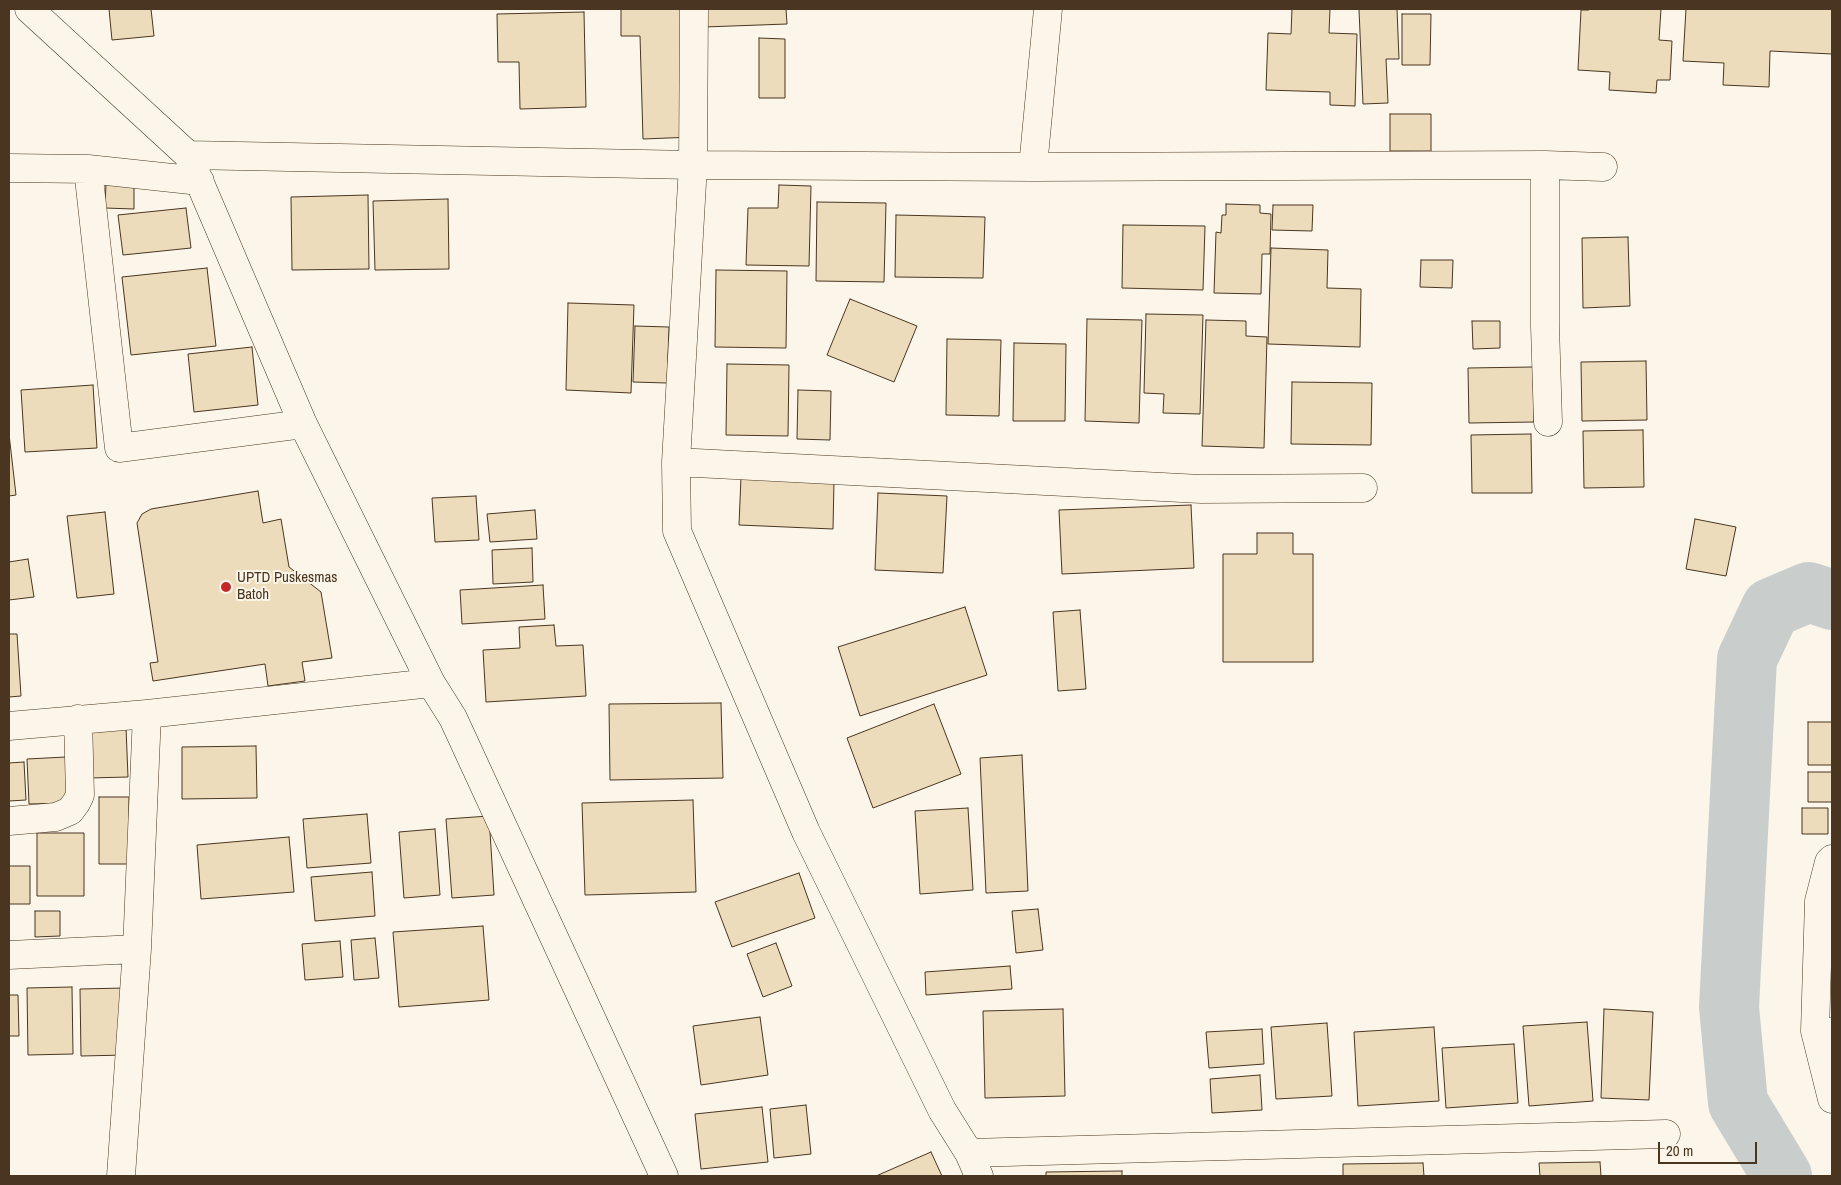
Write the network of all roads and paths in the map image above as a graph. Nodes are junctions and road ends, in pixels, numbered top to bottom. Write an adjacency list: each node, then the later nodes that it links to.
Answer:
1 (29, 9): 4 (street)
2 (694, 9): 5 (street)
3 (1048, 9): 7 (street)
4 (188, 155): 5 (street); 11 (street)
5 (693, 165): 7 (street); 14 (street)
6 (1545, 165): 7 (street); 8 (street); 12 (street)
7 (1033, 167)
8 (1603, 167)
9 (9, 168): 10 (street)
10 (88, 169): 11 (street); 13 (street)
11 (200, 181): 13 (street)
12 (1548, 422)
13 (303, 424): 16 (street)
14 (676, 462): 15 (street); 27 (street)
15 (1363, 488)
16 (431, 683): 17 (street); 29 (street)
17 (146, 714): 18 (street); 22 (street)
18 (78, 719): 19 (street); 20 (street)
19 (9, 726)
20 (9, 821)
21 (1832, 859): 24 (street)
22 (137, 949): 23 (street); 28 (street)
23 (9, 955)
24 (1824, 1032): 25 (street)
25 (1832, 1099)
26 (1666, 1134): 27 (street)
27 (974, 1164)
28 (121, 1176)
29 (664, 1176)

